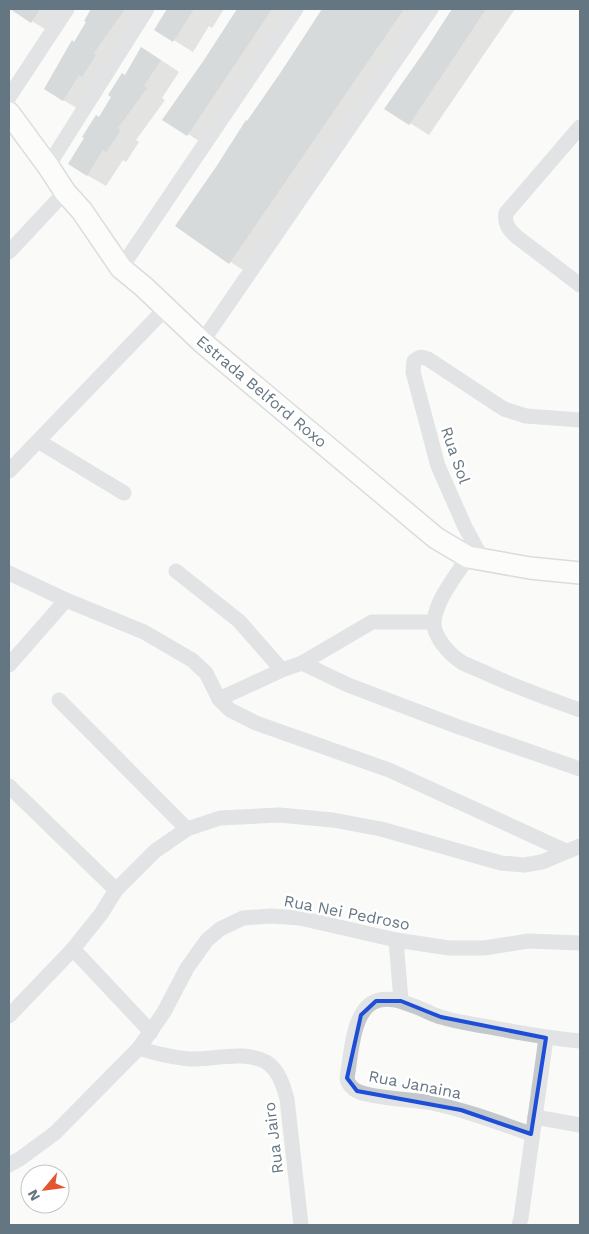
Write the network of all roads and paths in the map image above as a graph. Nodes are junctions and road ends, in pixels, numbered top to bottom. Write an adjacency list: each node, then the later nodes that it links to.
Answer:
1 (67, 9): 5 (street)
2 (147, 9): 8 (street)
3 (296, 9): 11 (street)
4 (431, 9): 14 (street)
5 (9, 97)
6 (9, 113): 8 (street, Estrada Belford Roxo)
7 (580, 127): 12 (street)
8 (48, 166): 9 (street, Estrada Belford Roxo)
9 (65, 192): 10 (street); 11 (street, Estrada Belford Roxo)
10 (9, 252)
11 (121, 268): 13 (street, Estrada Belford Roxo)
12 (580, 285)
13 (166, 308): 14 (street, Estrada Belford Roxo); 16 (street)
14 (202, 342): 19 (street, Estrada Belford Roxo)
15 (580, 420): 19 (street, Rua Sol)
16 (38, 441): 17 (street); 18 (street)
17 (9, 471)
18 (124, 492)
19 (475, 558): 22 (street, Estrada Belford Roxo); 24 (street)
20 (176, 571): 27 (street)
21 (9, 573): 23 (street)
22 (580, 573)
23 (66, 600): 26 (street); 28 (street)
24 (434, 622): 25 (street); 30 (street)
25 (302, 663): 27 (street); 31 (street)
26 (9, 665)
27 (282, 670): 28 (street)
28 (219, 699): 34 (street)
29 (59, 700): 33 (street)
30 (580, 710)
31 (580, 769)
32 (9, 786): 35 (street)
33 (187, 829): 34 (street); 35 (street)
34 (573, 848)
35 (116, 890): 38 (street)
36 (396, 940): 37 (street, Rua Nei Pedroso); 39 (street); 41 (street, Rua Nei Pedroso)
37 (580, 943)
38 (73, 949): 40 (street); 41 (street)
39 (400, 1001): 42 (street, Rua Janaina); 47 (street, Rua Janaina)
40 (9, 1016)
41 (151, 1032): 44 (street, Rua Nei Pedroso)
42 (546, 1038): 43 (street, Rua Janaina); 45 (street)
43 (580, 1040)
44 (140, 1048): 48 (street, Rua Nei Pedroso); 49 (street, Rua Jairo)
45 (535, 1118): 46 (street); 47 (street)
46 (580, 1125)
47 (532, 1134): 50 (street)
48 (9, 1165)
49 (301, 1225)
50 (519, 1225)

